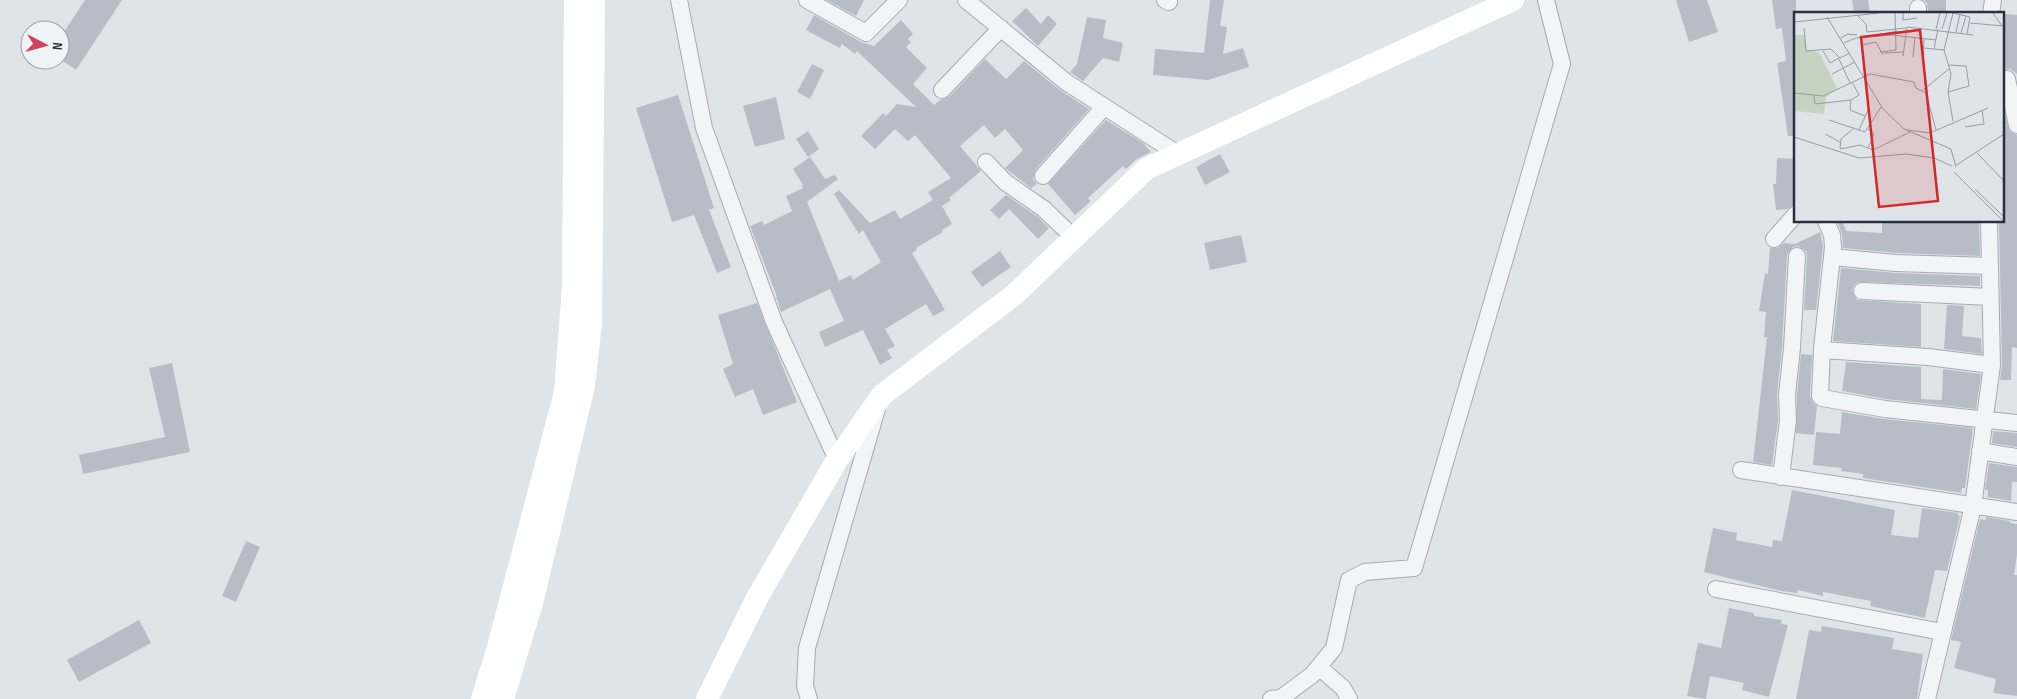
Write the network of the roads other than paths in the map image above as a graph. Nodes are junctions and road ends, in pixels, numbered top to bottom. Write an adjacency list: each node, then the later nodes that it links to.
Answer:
1 (575, 0): 42 (main road)
2 (594, 0): 43 (main road)
3 (679, 0): 34 (street)
4 (807, 0): 5 (street)
5 (899, 0)
6 (966, 0): 9 (street)
7 (1513, 0): 14 (main road)
8 (1546, 0): 41 (street)
9 (1001, 28): 11 (street); 12 (street)
10 (2009, 79): 13 (street)
11 (942, 90)
12 (1104, 107): 14 (street); 16 (street)
13 (2017, 125)
14 (1178, 154): 20 (main road)
15 (986, 162): 20 (street)
16 (1043, 176)
17 (1794, 216): 21 (street)
18 (1826, 222): 23 (street)
19 (1989, 222): 24 (street)
20 (1074, 238): 29 (main road)
21 (1774, 238)
22 (1797, 256): 36 (street)
23 (1832, 257): 24 (street); 27 (street)
24 (1990, 266): 26 (street)
25 (1862, 291): 26 (street)
26 (1991, 297): 28 (street)
27 (1822, 350): 28 (street); 30 (street)
28 (1992, 365): 30 (street)
29 (882, 395): 34 (main road); 45 (street)
30 (1985, 419): 31 (street); 32 (street)
31 (2017, 424)
32 (1980, 452): 33 (street); 37 (street)
33 (2017, 458)
34 (837, 460): 44 (main road)
35 (1741, 470): 36 (street)
36 (1781, 477): 37 (street)
37 (1973, 506): 38 (street); 40 (street)
38 (2017, 512)
39 (1716, 589): 40 (street)
40 (1942, 632): 48 (street)
41 (1319, 667): 46 (street); 47 (street)
42 (482, 699)
43 (503, 699)
44 (707, 699)
45 (809, 699)
46 (1271, 699)
47 (1349, 699)
48 (1927, 699)

